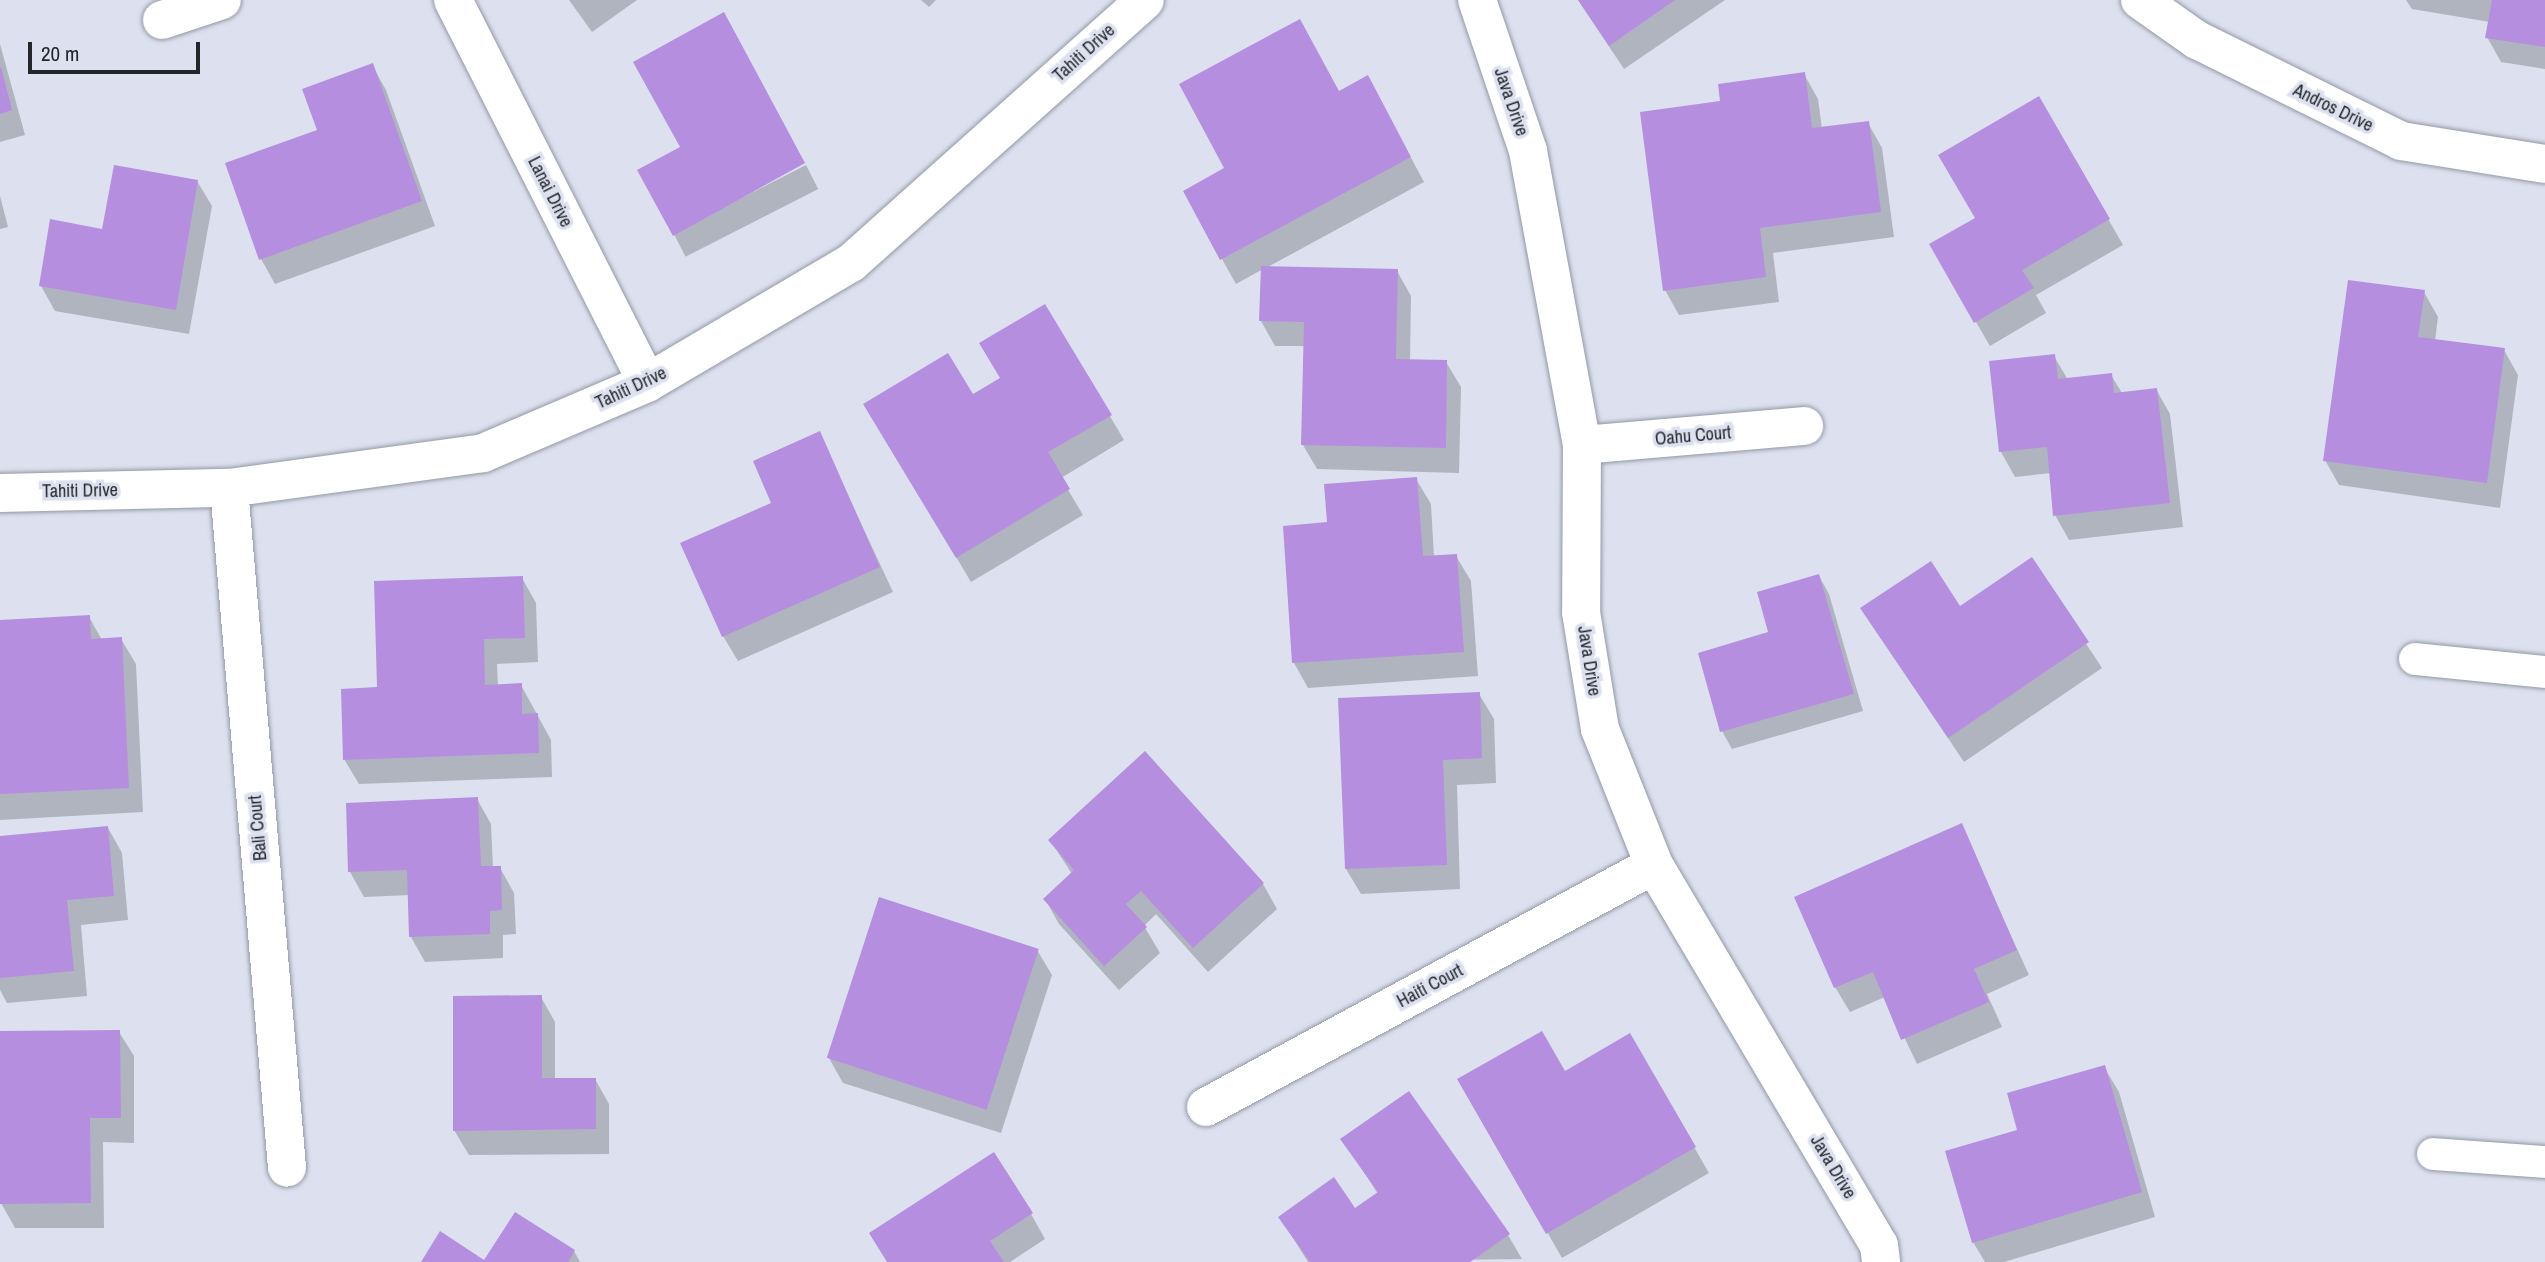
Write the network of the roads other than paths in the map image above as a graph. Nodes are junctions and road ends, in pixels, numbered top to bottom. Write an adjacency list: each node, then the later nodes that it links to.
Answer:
1 (222, 0): 6 (street)
2 (453, 0): 8 (street, Lanai Drive)
3 (1145, 0): 8 (street, Tahiti Drive)
4 (1477, 0): 10 (street, Java Drive)
5 (2140, 0): 7 (street, Andros Drive)
6 (162, 20)
7 (2545, 164)
8 (647, 383): 11 (street, Tahiti Drive)
9 (1804, 426): 10 (street, Oahu Court)
10 (1582, 445): 15 (street, Java Drive)
11 (229, 488): 12 (street, Tahiti Drive); 19 (street, Bali Court)
12 (0, 493)
13 (2415, 659): 14 (lane)
14 (2545, 672)
15 (1654, 865): 16 (street, Haiti Court); 20 (street, Java Drive)
16 (1206, 1107)
17 (2433, 1154): 18 (lane)
18 (2545, 1162)
19 (287, 1168)
20 (1881, 1262)

